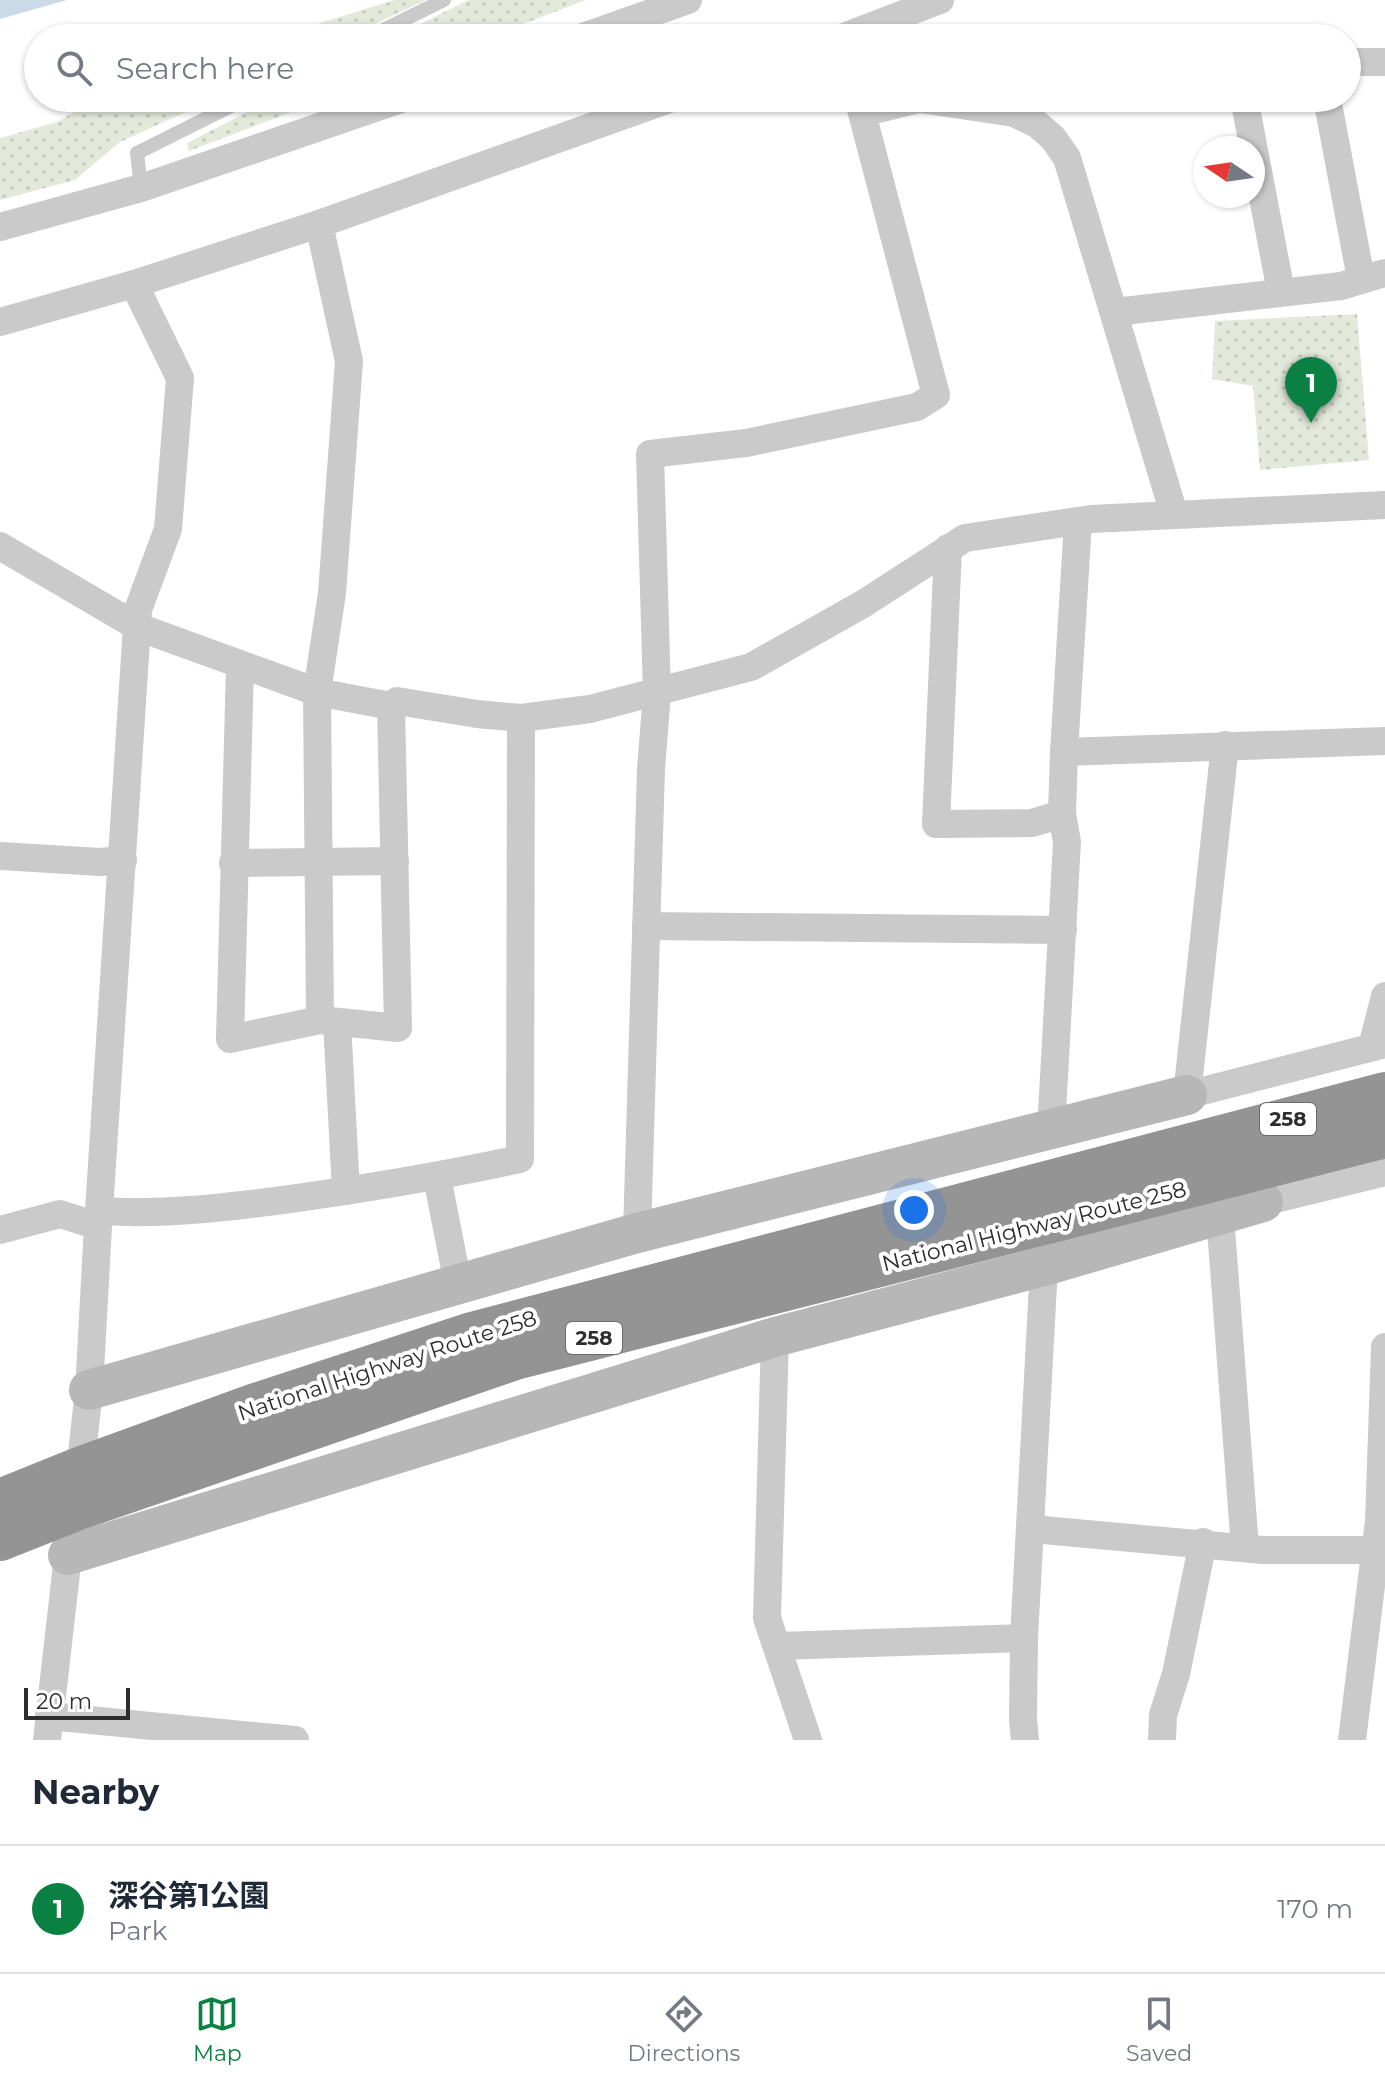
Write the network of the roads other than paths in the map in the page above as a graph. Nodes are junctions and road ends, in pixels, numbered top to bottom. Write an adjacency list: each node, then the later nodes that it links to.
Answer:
1 (444, 0): 4 (lane)
2 (688, 0): 5 (street)
3 (940, 0): 6 (street)
4 (395, 24)
5 (620, 24)
6 (877, 24)
7 (1361, 62): 8 (street)
8 (1385, 62)
9 (219, 112): 16 (lane)
10 (363, 112): 16 (street)
11 (633, 112): 17 (street)
12 (862, 112): 32 (street)
13 (1007, 112): 22 (street)
14 (1247, 112): 21 (street)
15 (1331, 112): 19 (street)
16 (141, 188): 18 (street)
17 (319, 224): 20 (street); 31 (street)
18 (0, 227)
19 (1373, 276): 21 (street)
20 (134, 284): 23 (street); 29 (street)
21 (1281, 292): 22 (street)
22 (1115, 312): 25 (street)
23 (0, 322)
24 (1385, 505): 25 (street)
25 (1174, 514): 26 (street)
26 (1078, 521): 28 (street); 37 (street)
27 (0, 546): 29 (street)
28 (948, 548): 32 (street); 38 (street)
29 (138, 627): 30 (street); 40 (street)
30 (240, 665): 31 (street); 43 (street)
31 (317, 692): 33 (street); 41 (street)
32 (657, 693): 34 (street); 44 (street)
33 (391, 706): 34 (street); 42 (street)
34 (521, 718): 54 (street)
35 (1385, 741): 36 (street)
36 (1225, 745): 37 (street); 50 (street)
37 (1064, 752): 38 (street)
38 (1062, 814): 45 (street)
39 (0, 856): 40 (street)
40 (123, 860): 58 (street)
41 (318, 861): 42 (street); 43 (street); 47 (street)
42 (395, 861): 47 (street)
43 (233, 863): 47 (street)
44 (646, 926): 45 (street); 60 (street)
45 (1063, 930): 51 (street)
46 (1385, 996): 48 (street)
47 (329, 1021): 56 (street)
48 (1379, 1046): 50 (street)
49 (1385, 1094): 55 (highway, National Highway Route 258 / 258)
50 (1187, 1095): 51 (street)
51 (1051, 1131): 60 (street)
52 (1385, 1136): 55 (highway, National Highway Route 258 / 258)
53 (1385, 1172): 57 (street)
54 (437, 1177): 56 (street); 62 (street)
55 (1204, 1181): 57 (street); 61 (street); 66 (highway, National Highway Route 258 / 258); 68 (highway, National Highway Route 258 / 258); 72 (street)
56 (346, 1191): 58 (street)
57 (1263, 1202)
58 (98, 1218): 59 (street); 65 (street)
59 (0, 1230)
60 (637, 1233): 62 (street)
61 (1044, 1266): 63 (street); 69 (street)
62 (458, 1284): 65 (street)
63 (775, 1337): 74 (street); 76 (street)
64 (1385, 1347): 73 (street)
65 (89, 1390): 66 (street)
66 (82, 1468): 67 (highway, National Highway Route 258 / 258); 68 (street)
67 (0, 1501)
68 (73, 1510): 70 (highway, National Highway Route 258 / 258); 74 (street)
69 (1032, 1529): 71 (street); 75 (street)
70 (0, 1539)
71 (1203, 1542): 72 (street); 81 (street)
72 (1245, 1548): 73 (street)
73 (1376, 1550): 82 (street)
74 (68, 1555): 77 (street)
75 (1024, 1638): 76 (street); 80 (street)
76 (778, 1646): 79 (street)
77 (48, 1728): 78 (street)
78 (295, 1740)
79 (808, 1740)
80 (1025, 1740)
81 (1162, 1740)
82 (1352, 1740)

